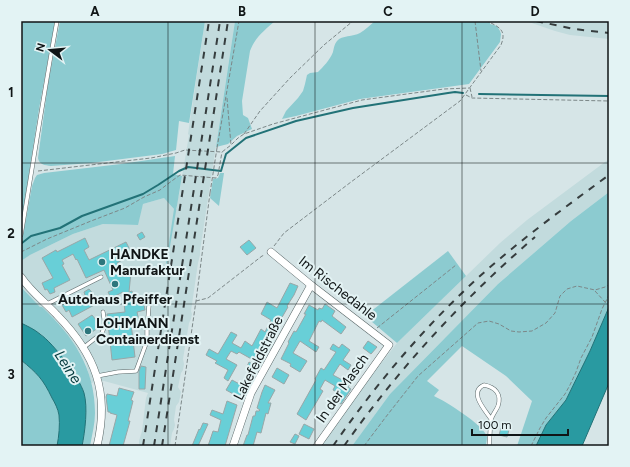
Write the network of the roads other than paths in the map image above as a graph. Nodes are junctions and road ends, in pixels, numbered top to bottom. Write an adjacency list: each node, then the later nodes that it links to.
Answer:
1 (57, 21): 2 (lane)
2 (21, 235)
3 (271, 252): 6 (street, Im Rischedahle)
4 (21, 277): 7 (street)
5 (102, 277): 7 (lane)
6 (311, 285): 10 (street, Im Rischedahle); 15 (street, Lakefeldstraße)
7 (46, 304): 11 (street)
8 (149, 305): 12 (lane)
9 (103, 312): 11 (lane)
10 (389, 345): 16 (street, In der Masch)
11 (83, 348): 12 (street)
12 (97, 376): 14 (street)
13 (491, 419): 13 (lane); 17 (lane)
14 (96, 446)
15 (233, 446)
16 (317, 446)
17 (489, 446)

